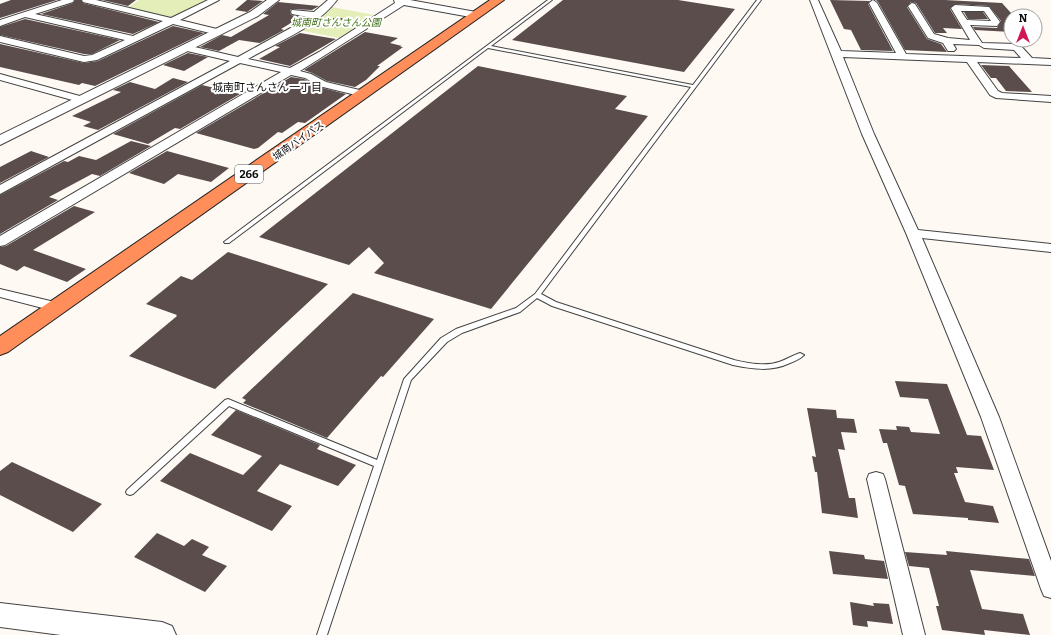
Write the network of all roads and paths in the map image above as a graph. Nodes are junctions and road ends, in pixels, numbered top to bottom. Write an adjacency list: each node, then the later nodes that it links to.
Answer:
1 (70, 0): 14 (street)
2 (86, 0): 17 (street)
3 (215, 0): 17 (street)
4 (274, 0): 21 (street)
5 (333, 0): 15 (street)
6 (498, 0): 16 (highway, 城南バイパス / 266)
7 (550, 0): 26 (lane)
8 (759, 0): 37 (lane)
9 (814, 0): 28 (street)
10 (401, 1): 16 (street); 35 (street)
11 (874, 3): 29 (street)
12 (912, 6): 24 (street)
13 (295, 12): 15 (street)
14 (26, 15): 19 (street); 23 (street)
15 (316, 15): 30 (street)
16 (476, 15): 38 (highway, 城南バイパス / 266)
17 (173, 21): 21 (street); 23 (street)
18 (964, 22): 24 (street)
19 (0, 24)
20 (335, 27): 20 (path)
21 (218, 32): 27 (street)
22 (0, 39): 23 (street)
23 (134, 39)
24 (947, 41): 31 (street)
25 (984, 45): 33 (street)
26 (487, 47): 37 (lane); 45 (lane)
27 (186, 48): 30 (street); 40 (street)
28 (837, 54): 29 (street); 43 (street)
29 (903, 57): 31 (street)
30 (237, 59): 35 (street); 42 (street)
31 (957, 59): 32 (street)
32 (970, 59): 33 (street); 39 (street)
33 (1030, 62): 34 (street)
34 (1051, 62)
35 (289, 71): 38 (street); 44 (street)
36 (0, 77): 40 (street)
37 (693, 86): 48 (lane)
38 (364, 94): 49 (highway, 城南バイパス / 266)
39 (1051, 98)
40 (83, 100): 41 (street)
41 (0, 141)
42 (0, 190)
43 (913, 232): 46 (street); 55 (street)
44 (0, 242)
45 (227, 242)
46 (1051, 248)
47 (0, 293): 49 (street)
48 (536, 295): 51 (lane); 52 (lane)
49 (58, 307): 50 (highway, 城南バイパス / 266)
50 (0, 347)
51 (800, 355)
52 (380, 465): 54 (lane); 58 (lane)
53 (876, 479): 59 (street)
54 (130, 492)
55 (1051, 589)
56 (0, 616): 57 (street)
57 (162, 635)
58 (322, 635)
59 (914, 635)

